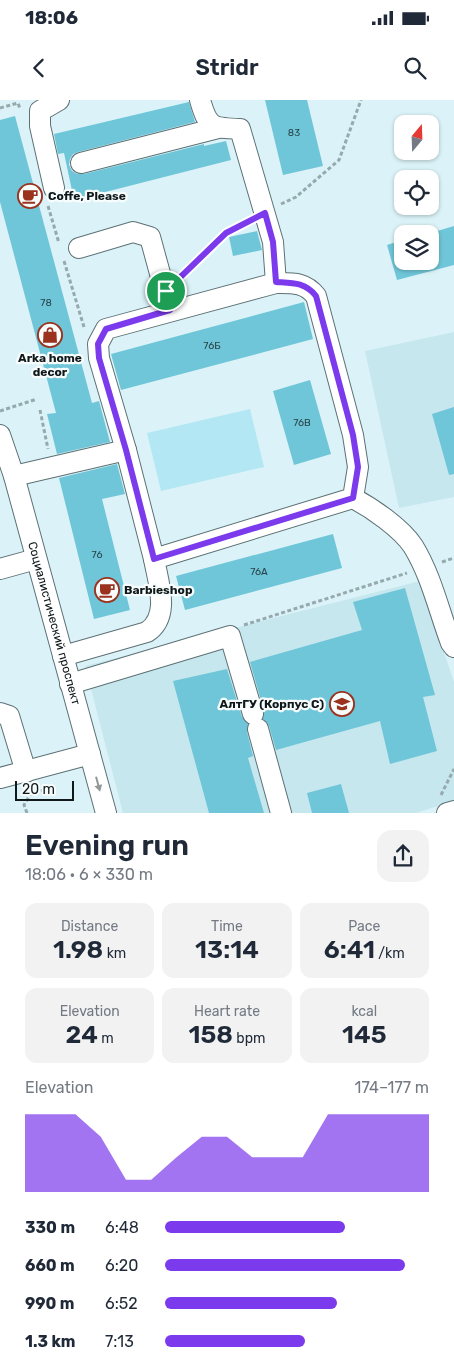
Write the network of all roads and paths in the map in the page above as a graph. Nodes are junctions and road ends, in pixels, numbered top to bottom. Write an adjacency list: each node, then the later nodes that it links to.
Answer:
1 (59, 100): 6 (street)
2 (200, 100): 4 (street)
3 (361, 100): 7 (path)
4 (218, 128): 5 (street); 7 (street)
5 (81, 162)
6 (54, 188)
7 (265, 213): 10 (street); 11 (path)
8 (79, 248): 11 (street)
9 (70, 278): 12 (path)
10 (276, 282): 11 (street); 20 (street)
11 (168, 301): 17 (street)
12 (86, 332)
13 (36, 399): 15 (path)
14 (40, 410): 18 (path)
15 (0, 411)
16 (0, 435): 19 (street, Социалистический проспект)
17 (126, 450): 19 (street); 23 (street)
18 (50, 455)
19 (14, 476): 22 (street, Социалистический проспект)
20 (353, 498): 23 (street); 24 (street)
21 (454, 558): 24 (path)
22 (36, 559): 25 (street); 28 (street, Социалистический проспект)
23 (154, 559): 28 (street)
24 (424, 568): 26 (path); 27 (street)
25 (0, 569)
26 (242, 626)
27 (454, 647)
28 (63, 656): 29 (street, Социалистический проспект)
29 (70, 684): 31 (street, Социалистический проспект); 40 (street)
30 (0, 713): 33 (street)
31 (90, 754): 33 (street); 39 (street, Социалистический проспект, one-way to 39)
32 (454, 769): 36 (path)
33 (26, 772): 34 (street)
34 (0, 778)
35 (52, 788): 38 (path)
36 (444, 804): 37 (street)
37 (454, 811)
38 (27, 813)
39 (106, 813)
40 (281, 813)

